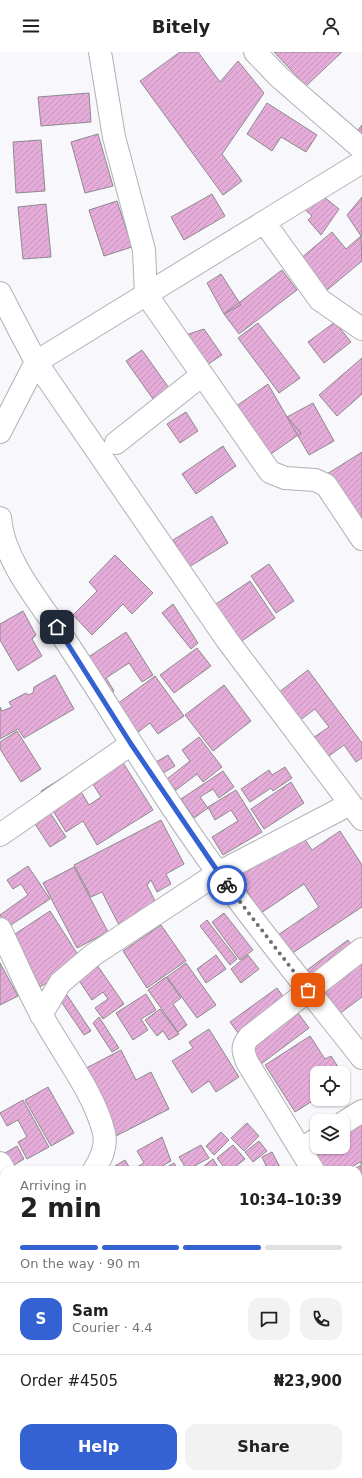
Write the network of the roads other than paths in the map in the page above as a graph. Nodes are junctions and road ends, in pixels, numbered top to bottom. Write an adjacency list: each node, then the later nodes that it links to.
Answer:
1 (100, 52): 7 (street)
2 (255, 52): 3 (street)
3 (362, 149)
4 (362, 162): 5 (street)
5 (264, 222): 7 (street); 8 (street)
6 (0, 293): 9 (street)
7 (146, 294): 9 (street); 10 (street)
8 (362, 329)
9 (36, 362): 11 (street); 16 (street)
10 (202, 375): 12 (street); 14 (street)
11 (0, 432)
12 (116, 444)
13 (0, 518): 15 (street)
14 (362, 539)
15 (131, 744): 17 (street); 18 (street)
16 (356, 811): 18 (street)
17 (0, 835)
18 (218, 874): 21 (street); 22 (street)
19 (0, 929): 22 (street)
20 (362, 949): 21 (street)
21 (308, 990): 23 (street); 26 (street)
22 (41, 1015): 27 (street)
23 (362, 1058)
24 (362, 1111): 25 (street)
25 (350, 1119)
26 (309, 1144): 28 (street)
27 (96, 1166)
28 (312, 1166)

